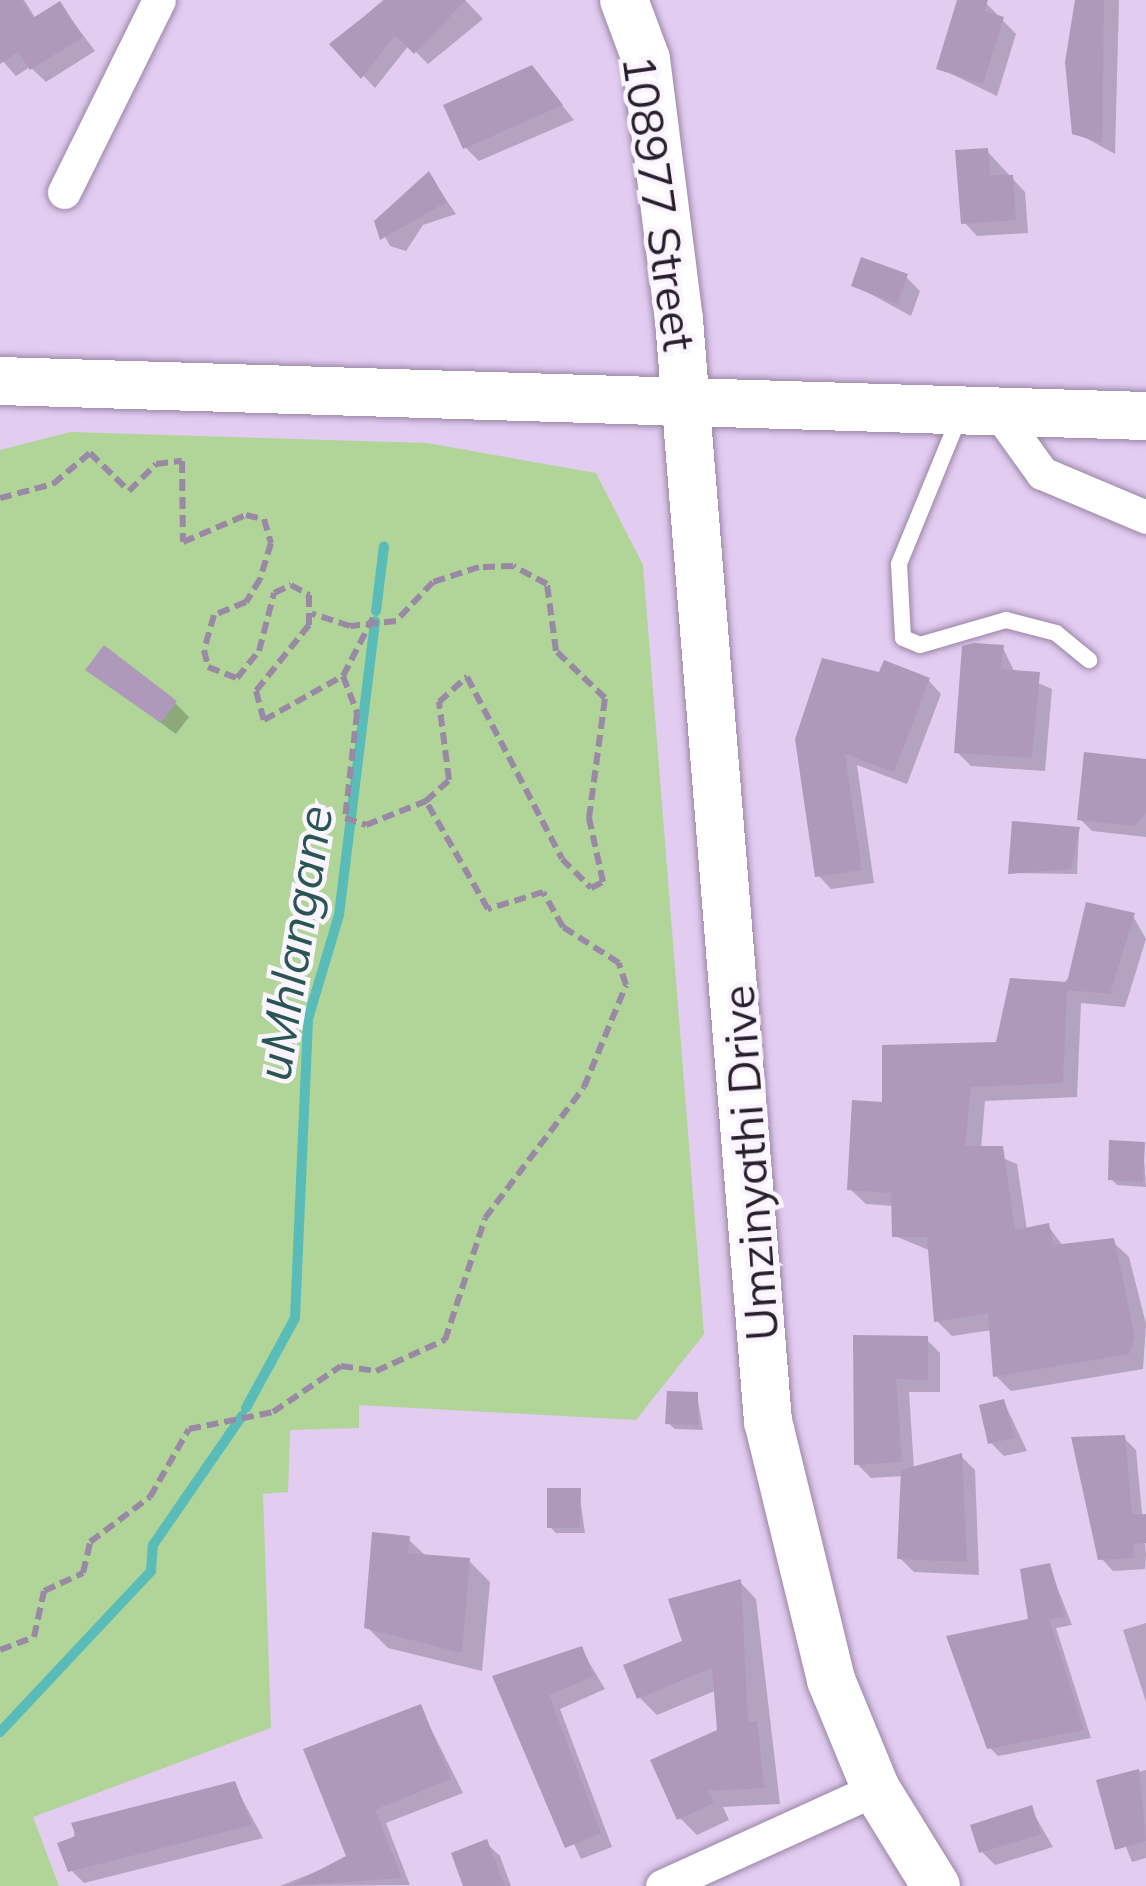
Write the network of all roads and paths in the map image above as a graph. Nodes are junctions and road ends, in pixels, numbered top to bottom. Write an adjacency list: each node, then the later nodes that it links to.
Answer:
1 (159, 0): 3 (street)
2 (624, 0): 5 (street, 108977 Street)
3 (64, 192)
4 (0, 381): 5 (street)
5 (684, 408): 6 (street); 16 (street, Umzinyathi Drive)
6 (979, 409): 7 (street); 9 (street); 12 (lane)
7 (1146, 416)
8 (0, 498): 10 (path)
9 (1146, 517)
10 (312, 614): 11 (path); 13 (path)
11 (373, 618): 13 (path); 14 (path)
12 (1090, 660)
13 (343, 676): 14 (path)
14 (426, 801): 15 (path)
15 (0, 1651)
16 (876, 1789): 17 (street); 18 (street, Umzinyathi Drive)
17 (662, 1886)
18 (936, 1886)

